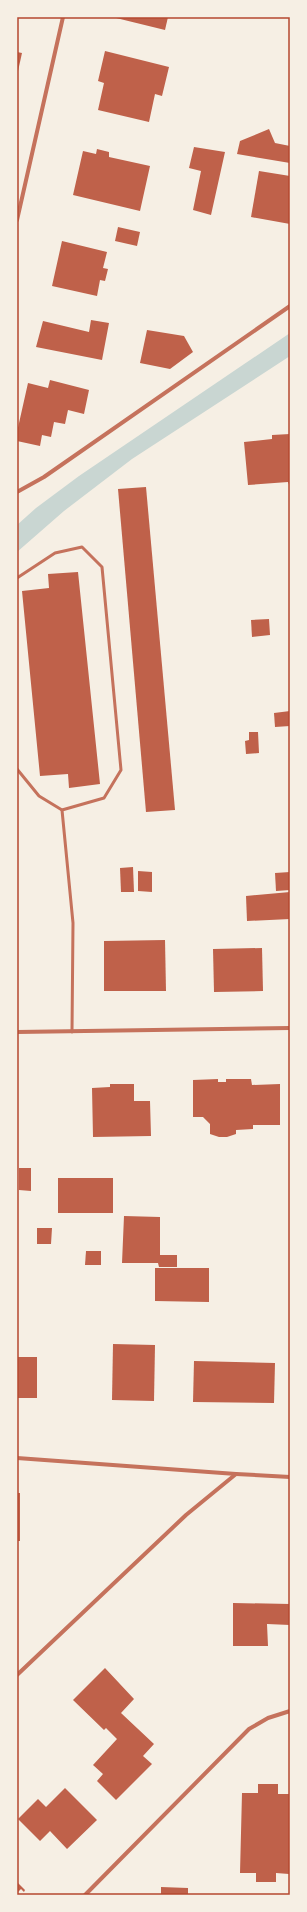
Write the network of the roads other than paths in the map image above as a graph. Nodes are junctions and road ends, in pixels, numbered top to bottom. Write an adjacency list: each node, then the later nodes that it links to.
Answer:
1 (64, 17): 2 (street)
2 (17, 220)
3 (290, 306): 4 (street)
4 (17, 492)
5 (17, 578): 7 (lane)
6 (17, 770): 7 (lane)
7 (62, 810): 10 (lane)
8 (290, 1028): 10 (street)
9 (17, 1032): 10 (street)
10 (72, 1032)
11 (17, 1458): 12 (street)
12 (236, 1474): 13 (street); 14 (street)
13 (290, 1477)
14 (17, 1676)
15 (290, 1711): 16 (street)
16 (85, 1895)

